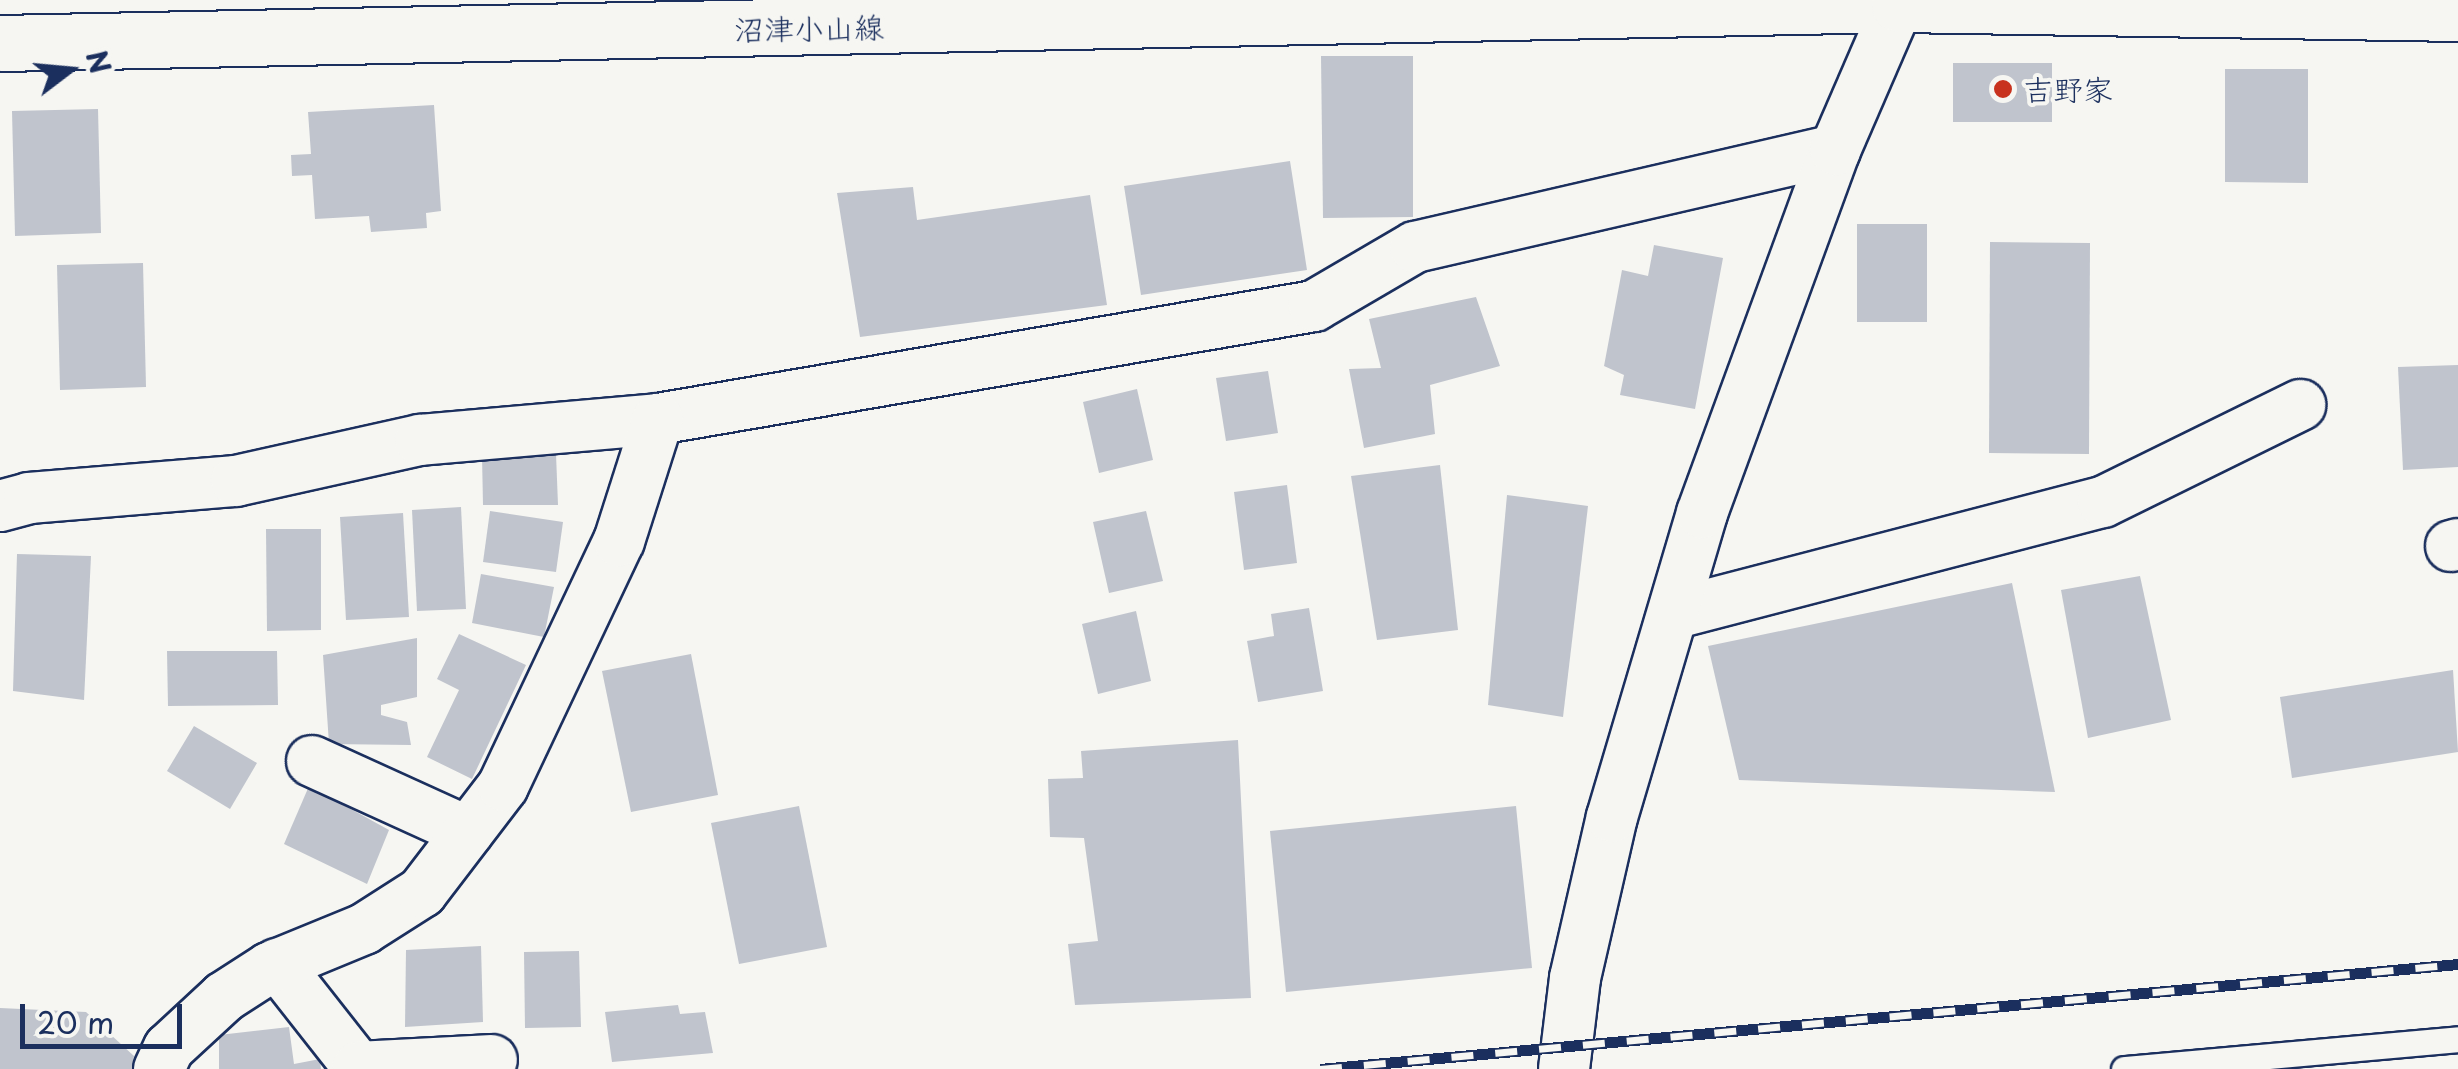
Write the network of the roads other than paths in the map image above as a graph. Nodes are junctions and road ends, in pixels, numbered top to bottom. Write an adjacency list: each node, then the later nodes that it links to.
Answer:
1 (1900, 2): 2 (main road, 沼津小山線); 3 (main road, 沼津小山線); 5 (street)
2 (2458, 12)
3 (354, 19): 4 (main road, 沼津小山線)
4 (0, 43)
5 (1835, 150): 7 (street); 9 (street)
6 (2300, 405): 9 (street)
7 (658, 419): 8 (street); 11 (street)
8 (0, 506)
9 (1676, 613): 16 (street)
10 (312, 761): 11 (street)
11 (468, 832): 12 (street)
12 (277, 964): 14 (street); 15 (street)
13 (2458, 1039): 17 (lane)
14 (492, 1060)
15 (159, 1069)
16 (1564, 1069)
17 (2124, 1069)

